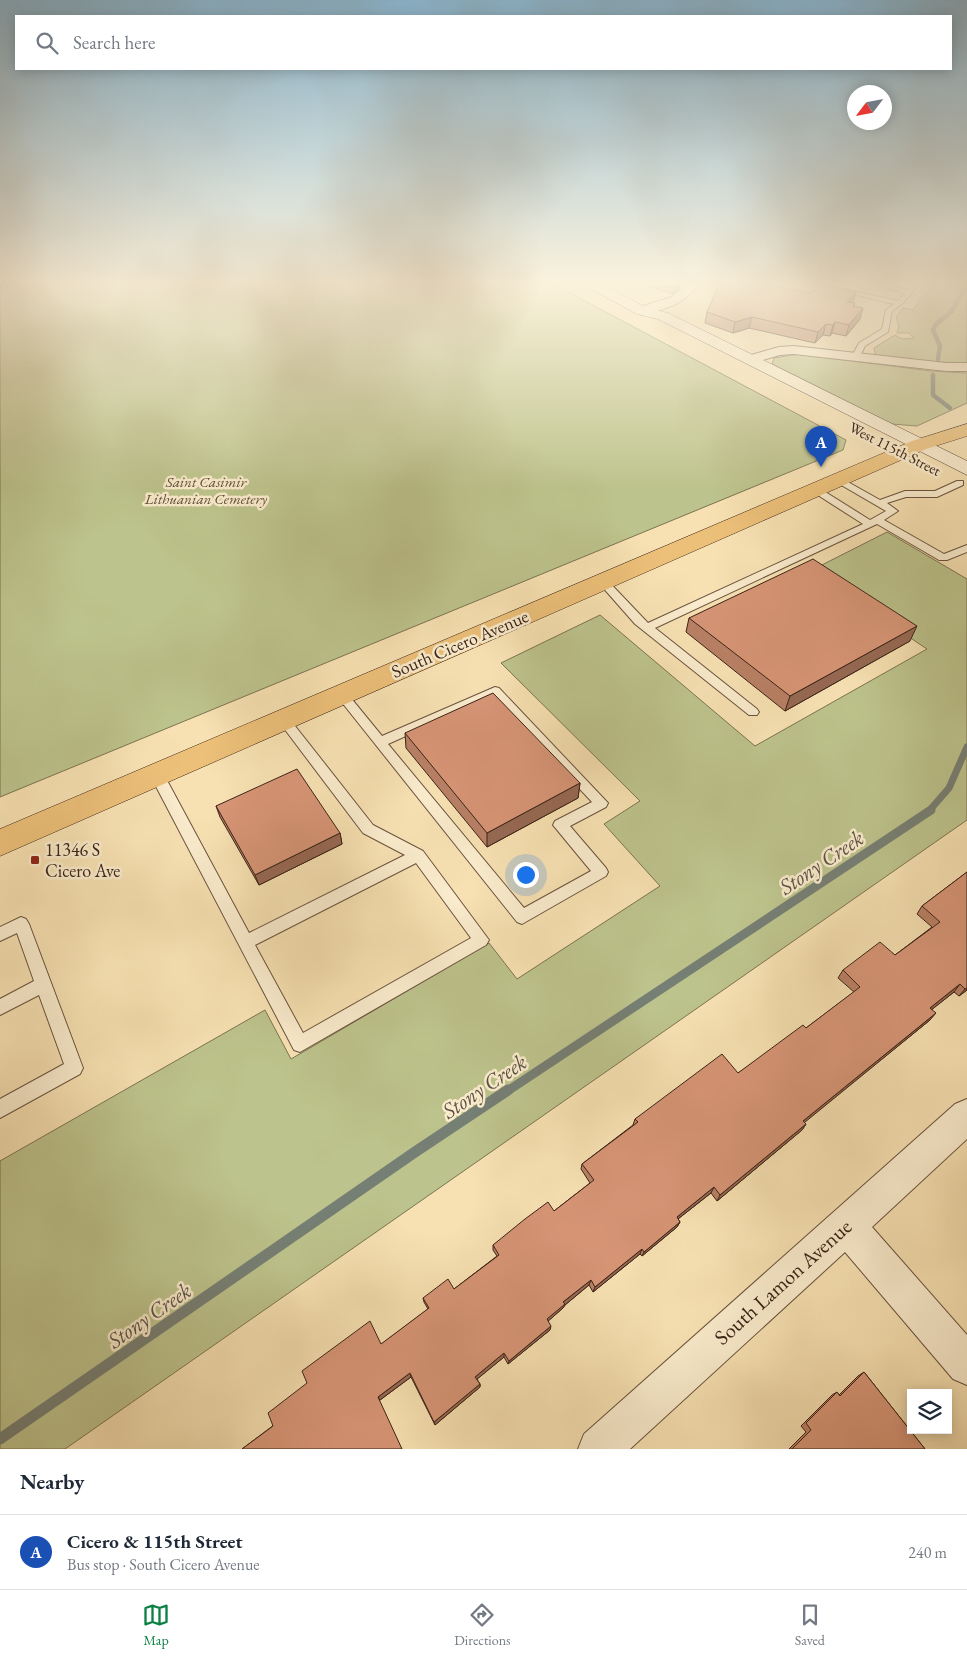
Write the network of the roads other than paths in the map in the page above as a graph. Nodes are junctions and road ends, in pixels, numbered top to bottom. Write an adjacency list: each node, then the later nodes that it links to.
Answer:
1 (711, 353): 11 (street, West 115th Street)
2 (735, 353): 7 (street, West 115th Street)
3 (771, 353): 7 (street)
4 (821, 353): 6 (street)
5 (858, 353): 6 (lane)
6 (856, 356): 8 (street)
7 (749, 360): 11 (street, West 115th Street)
8 (967, 367)
9 (967, 415): 11 (main road)
10 (967, 430): 11 (main road)
11 (911, 449): 12 (street, West 115th Street); 13 (main road, South Cicero Avenue)
12 (965, 479): 15 (lane)
13 (839, 480): 14 (main road, South Cicero Avenue); 15 (lane)
14 (816, 490): 16 (lane); 18 (main road, South Cicero Avenue)
15 (879, 503): 16 (lane)
16 (874, 522): 17 (lane); 19 (lane)
17 (967, 548)
18 (603, 582): 19 (lane); 20 (main road, South Cicero Avenue)
19 (648, 628): 21 (lane)
20 (342, 695): 22 (main road, South Cicero Avenue); 23 (lane)
21 (752, 712)
22 (284, 720): 24 (main road, South Cicero Avenue); 26 (lane)
23 (380, 742): 23 (lane)
24 (157, 775): 25 (main road, South Cicero Avenue); 28 (lane)
25 (0, 842)
26 (418, 855): 28 (lane); 28 (lane)
27 (0, 934): 29 (lane)
28 (246, 942)
29 (43, 985): 30 (lane); 31 (lane)
30 (0, 1007)
31 (0, 1109)
32 (967, 1116): 33 (street, South Lamon Avenue)
33 (846, 1225): 34 (street); 35 (street, South Lamon Avenue)
34 (967, 1365)
35 (599, 1449)

